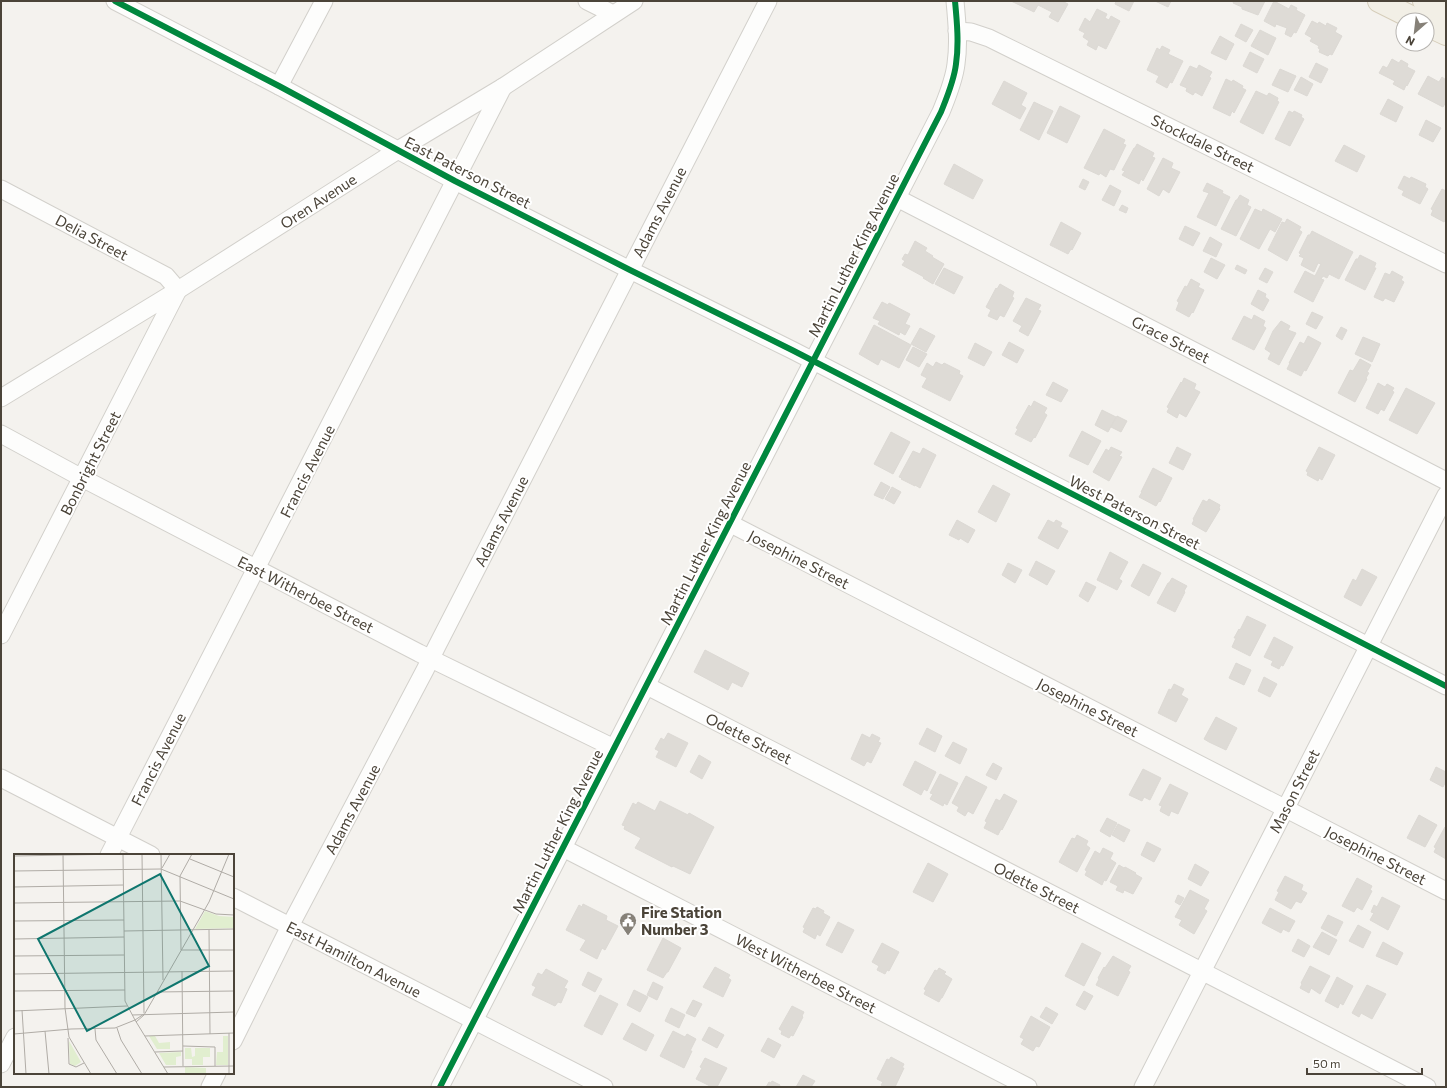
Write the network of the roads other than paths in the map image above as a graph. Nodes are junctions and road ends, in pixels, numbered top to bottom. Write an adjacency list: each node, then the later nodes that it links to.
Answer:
1 (115, 1): 15 (street, East Paterson Street)
2 (324, 1): 15 (street)
3 (587, 1): 11 (street)
4 (634, 1): 11 (street, Oren Avenue)
5 (768, 1): 22 (street, Adams Avenue)
6 (956, 1): 13 (street, Martin Luther King Avenue)
7 (1380, 1): 9 (main road)
8 (1424, 1): 10 (main road)
9 (1401, 12)
10 (1446, 12)
11 (613, 14): 16 (street, Oren Avenue)
12 (1435, 29): 14 (main road)
13 (957, 31): 20 (street, Martin Luther King Avenue); 21 (street, Stockdale Street)
14 (1446, 34)
15 (279, 86): 17 (street, East Paterson Street)
16 (503, 87): 17 (street, Oren Avenue); 18 (street, Francis Avenue)
17 (398, 150): 18 (street, East Paterson Street); 23 (street, Oren Avenue)
18 (455, 181): 22 (street, East Paterson Street); 31 (street, Francis Avenue)
19 (1, 188): 23 (street, Delia Street)
20 (896, 198): 24 (street, Martin Luther King Avenue); 28 (street, Grace Street)
21 (1446, 264)
22 (630, 270): 24 (street, East Paterson Street); 34 (street, Adams Avenue)
23 (178, 290): 25 (street, Oren Avenue); 27 (street, Bonbright Street)
24 (813, 360): 30 (street, Martin Luther King Avenue); 33 (street, West Paterson Street)
25 (1, 398)
26 (1, 434): 27 (street, East Witherbee Street)
27 (82, 478): 31 (street, East Witherbee Street); 32 (street, Bonbright Street)
28 (1446, 481)
29 (1446, 495): 33 (street, Mason Street)
30 (730, 523): 35 (street, Martin Luther King Avenue); 39 (street, Josephine Street)
31 (257, 569): 34 (street, East Witherbee Street); 40 (street, Francis Avenue)
32 (1, 635)
33 (1368, 646): 36 (street, West Paterson Street); 39 (street, Mason Street)
34 (431, 658): 37 (street, East Witherbee Street); 46 (street, Adams Avenue)
35 (647, 686): 37 (street, Martin Luther King Avenue); 47 (street, Odette Street)
36 (1446, 686)
37 (614, 748): 41 (street, Martin Luther King Avenue)
38 (1, 778): 40 (street)
39 (1285, 808): 44 (street, Josephine Street); 47 (street, Mason Street)
40 (118, 838): 42 (street, Francis Avenue); 43 (street)
41 (563, 848): 48 (street, Martin Luther King Avenue); 56 (street, West Witherbee Street)
42 (110, 854)
43 (149, 854)
44 (1446, 891)
45 (234, 898): 46 (street, East Hamilton Avenue)
46 (290, 926): 48 (street, East Hamilton Avenue); 50 (street, Adams Avenue)
47 (1202, 972): 57 (street, Mason Street); 58 (street, Odette Street)
48 (475, 1020): 54 (street, Martin Luther King Avenue); 55 (street, East Hamilton Avenue)
49 (14, 1039): 51 (street)
50 (234, 1039)
51 (1, 1064)
52 (216, 1074): 53 (street)
53 (210, 1087)
54 (440, 1087)
55 (604, 1087)
56 (1028, 1087)
57 (1143, 1087)
58 (1427, 1087)

